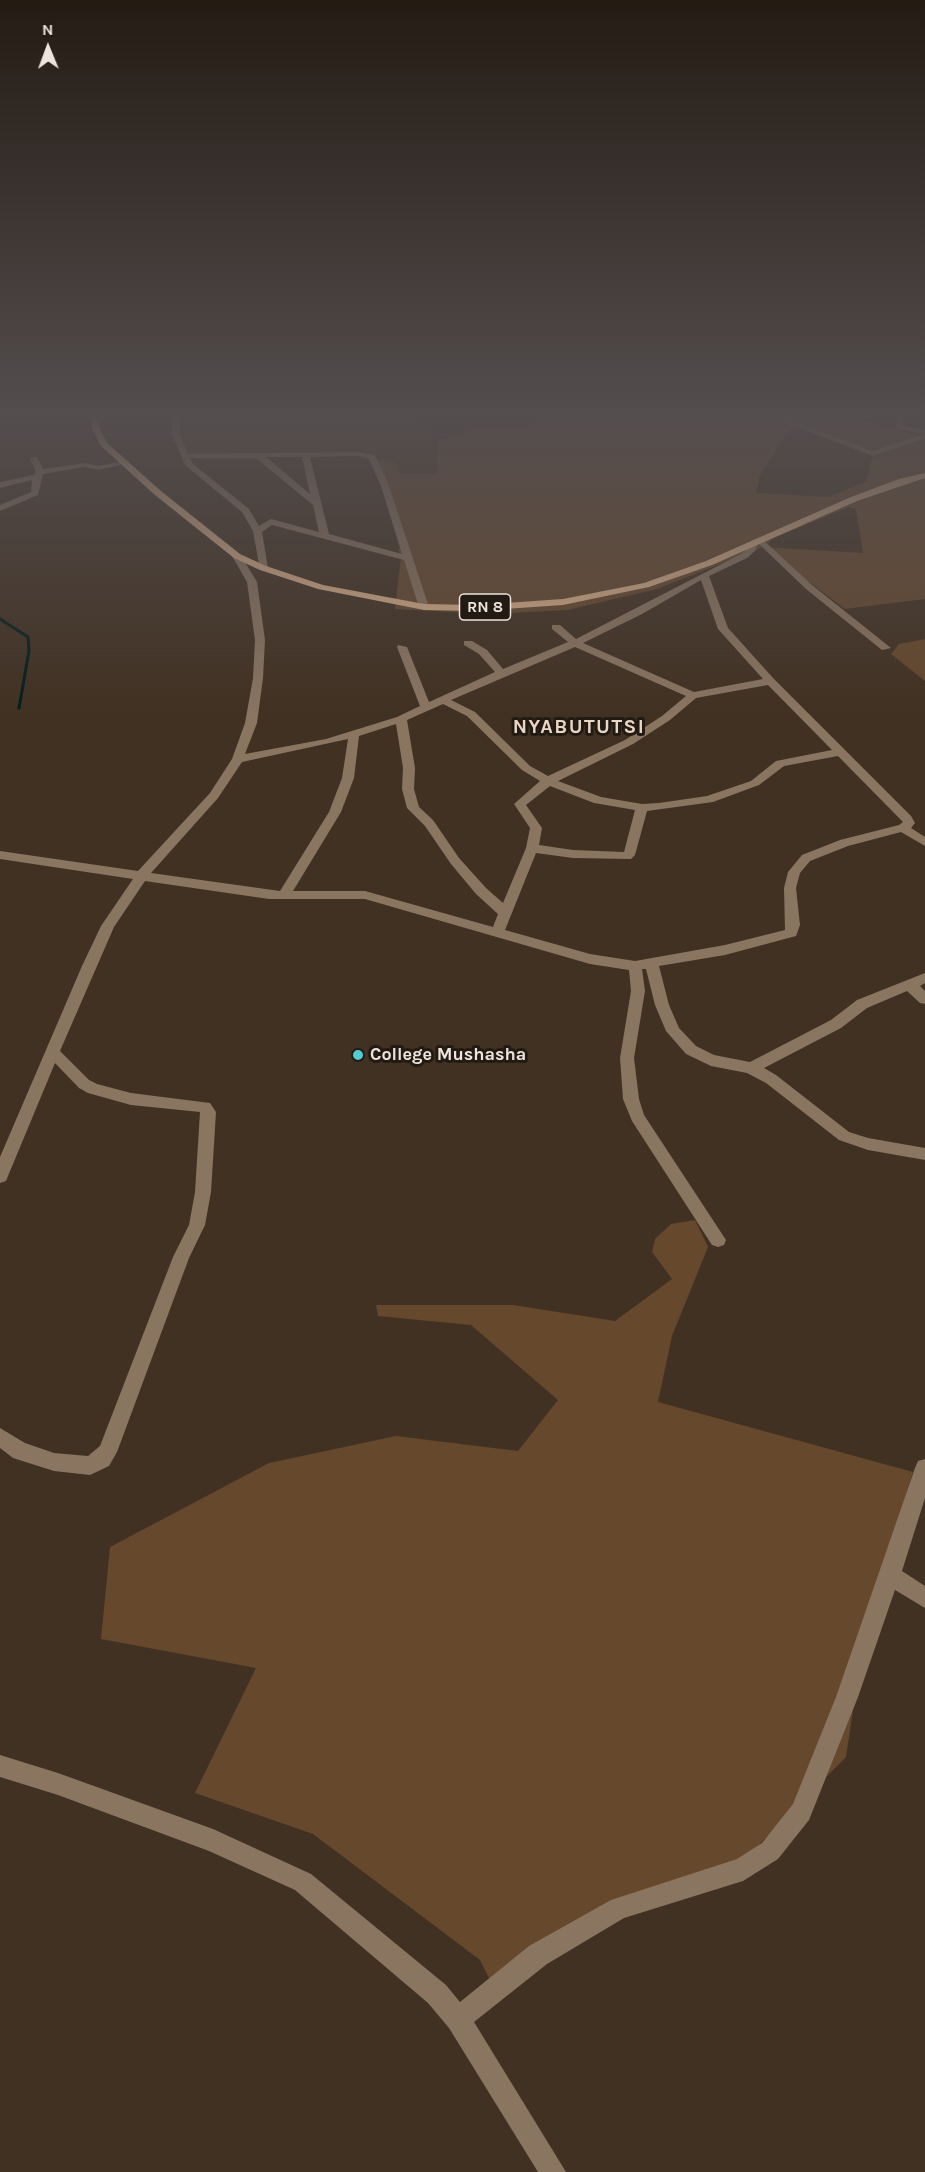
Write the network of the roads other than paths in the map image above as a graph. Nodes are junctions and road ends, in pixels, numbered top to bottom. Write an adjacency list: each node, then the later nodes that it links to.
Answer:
1 (186, 514): 9 (main road, RN 8)
2 (248, 514): 6 (street)
3 (318, 514): 7 (street)
4 (393, 514): 10 (street)
5 (819, 514): 8 (main road, RN 8)
6 (257, 531): 7 (street); 11 (street)
7 (325, 537): 10 (street)
8 (757, 541): 12 (street); 13 (main road, RN 8); 18 (street)
9 (237, 556): 11 (main road, RN 8); 27 (street)
10 (408, 558): 13 (street)
11 (263, 568): 13 (main road, RN 8)
12 (704, 575): 16 (street); 20 (street)
13 (424, 607)
14 (556, 627): 16 (street)
15 (468, 643): 19 (street)
16 (575, 643): 19 (street); 21 (street)
17 (402, 647): 23 (street)
18 (886, 648)
19 (501, 673): 22 (street)
20 (770, 681): 21 (street); 26 (street)
21 (693, 695): 28 (street)
22 (443, 700): 23 (street); 28 (street)
23 (426, 709): 24 (street)
24 (401, 719): 25 (street); 36 (street)
25 (354, 736): 27 (street); 35 (street)
26 (842, 752): 29 (street); 30 (street)
27 (238, 759): 34 (street)
28 (548, 781): 29 (street); 32 (street)
29 (642, 808): 32 (street)
30 (903, 828): 31 (street); 38 (street)
31 (925, 842)
32 (532, 848): 36 (street)
33 (0, 855): 34 (street)
34 (142, 875): 35 (street); 43 (street)
35 (283, 896): 37 (street)
36 (506, 913): 37 (street)
37 (497, 933): 39 (street)
38 (652, 964): 39 (street); 44 (street)
39 (635, 966): 47 (street)
40 (925, 978): 41 (street)
41 (910, 985): 42 (street); 44 (street)
42 (925, 999)
43 (53, 1053): 46 (street); 48 (street)
44 (751, 1068): 45 (street)
45 (925, 1154)
46 (0, 1176)
47 (718, 1240)
48 (0, 1437)
49 (925, 1468): 50 (street)
50 (890, 1575): 51 (street); 53 (street)
51 (925, 1598)
52 (0, 1766): 53 (street)
53 (458, 2019): 54 (street)
54 (553, 2172)

